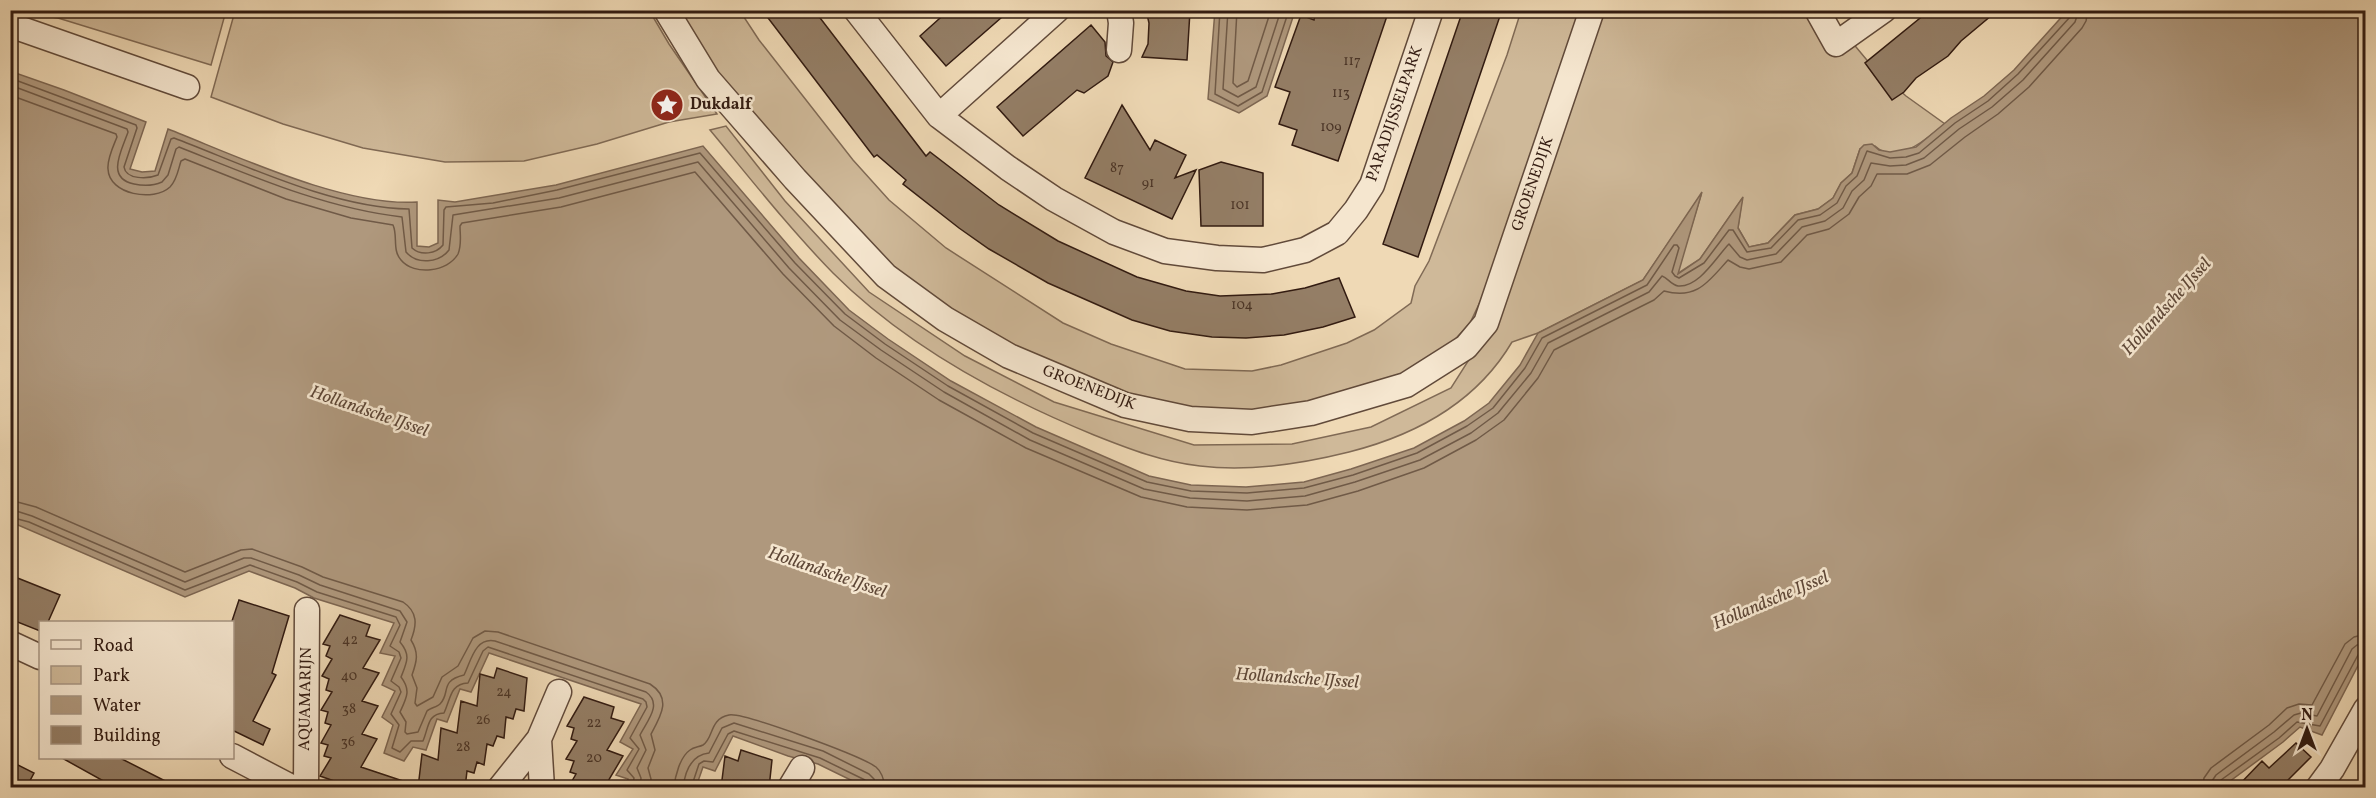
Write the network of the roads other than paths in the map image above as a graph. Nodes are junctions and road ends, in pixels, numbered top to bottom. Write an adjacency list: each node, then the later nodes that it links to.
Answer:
1 (666, 10): 6 (street, GROENEDIJK)
2 (856, 10): 12 (street, PARADIJSSELPARK)
3 (1057, 10): 12 (street)
4 (1119, 10): 10 (street)
5 (1431, 10): 12 (street, PARADIJSSELPARK)
6 (1592, 10)
7 (1816, 10): 8 (street)
8 (1884, 10)
9 (10, 25): 11 (street)
10 (1119, 50)
11 (187, 87)
12 (939, 116)
13 (308, 610): 21 (street, AQUAMARIJN)
14 (10, 643): 15 (street)
15 (39, 657)
16 (559, 692): 18 (street)
17 (2366, 709): 24 (street)
18 (539, 739): 22 (street); 23 (street)
19 (234, 757): 20 (street)
20 (293, 788)
21 (306, 788)
22 (501, 788)
23 (542, 788)
24 (2318, 788)

